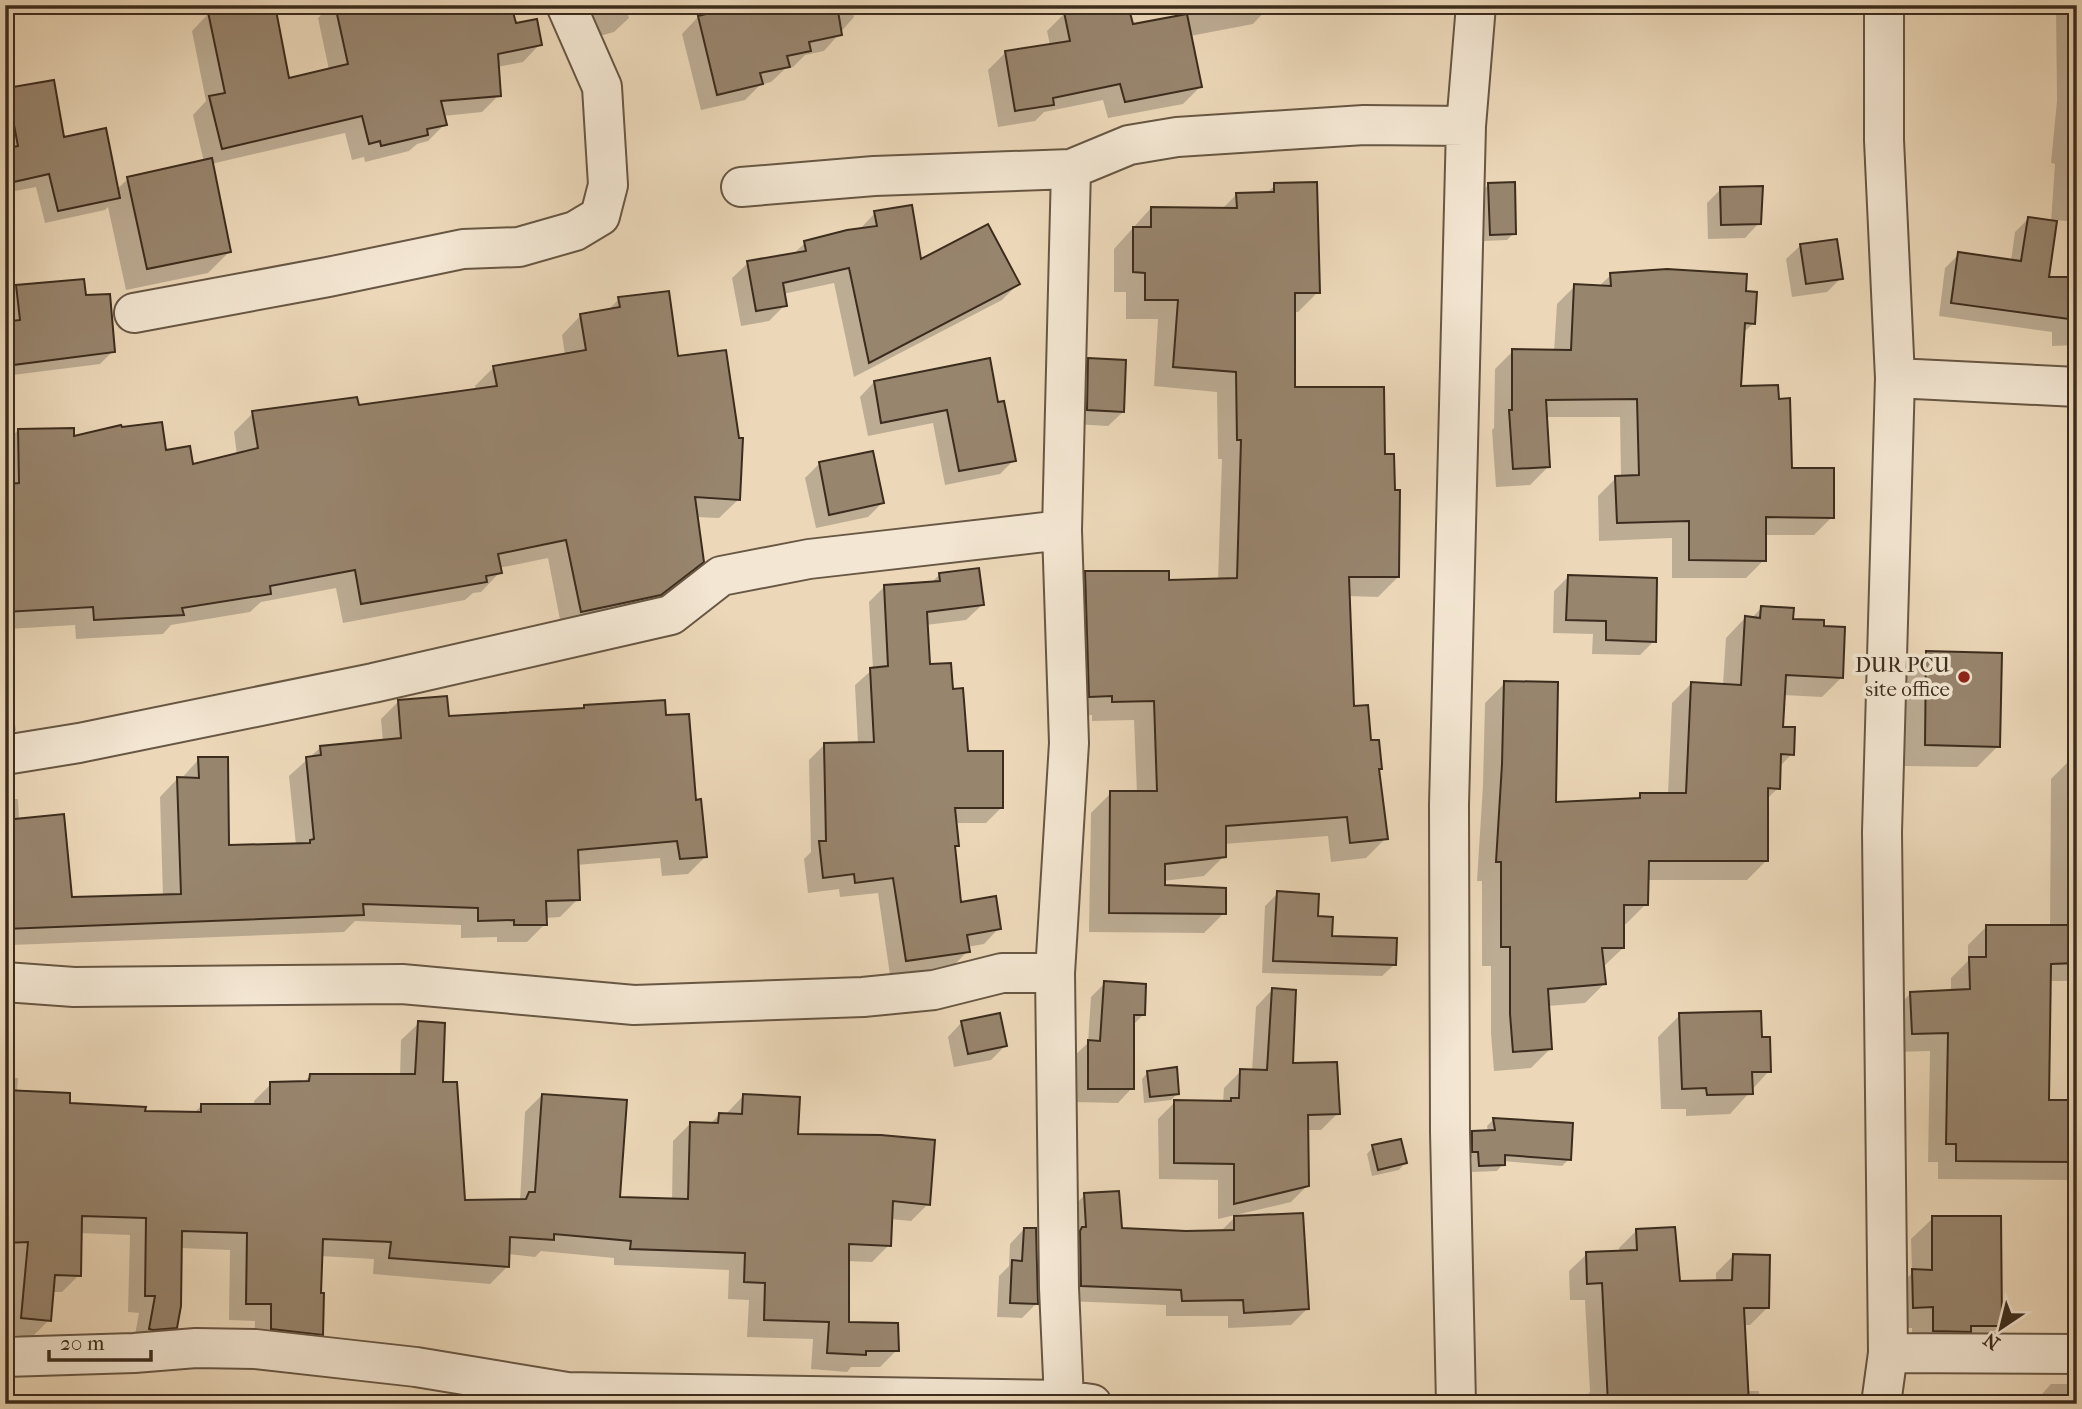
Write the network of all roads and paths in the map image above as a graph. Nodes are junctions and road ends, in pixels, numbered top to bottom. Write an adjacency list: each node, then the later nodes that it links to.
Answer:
1 (566, 5): 7 (street)
2 (1476, 5): 4 (street)
3 (1884, 5): 8 (street)
4 (1466, 126): 5 (street); 18 (street)
5 (1071, 169): 6 (street); 10 (street)
6 (741, 187)
7 (134, 313)
8 (1895, 378): 9 (street); 14 (street)
9 (2077, 387)
10 (1062, 530): 11 (street); 12 (street)
11 (5, 755)
12 (1055, 973): 13 (street); 17 (street)
13 (5, 982)
14 (1888, 1353): 15 (street); 19 (street)
15 (2077, 1354)
16 (5, 1357): 17 (street)
17 (1078, 1402)
18 (1456, 1404)
19 (1881, 1404)

